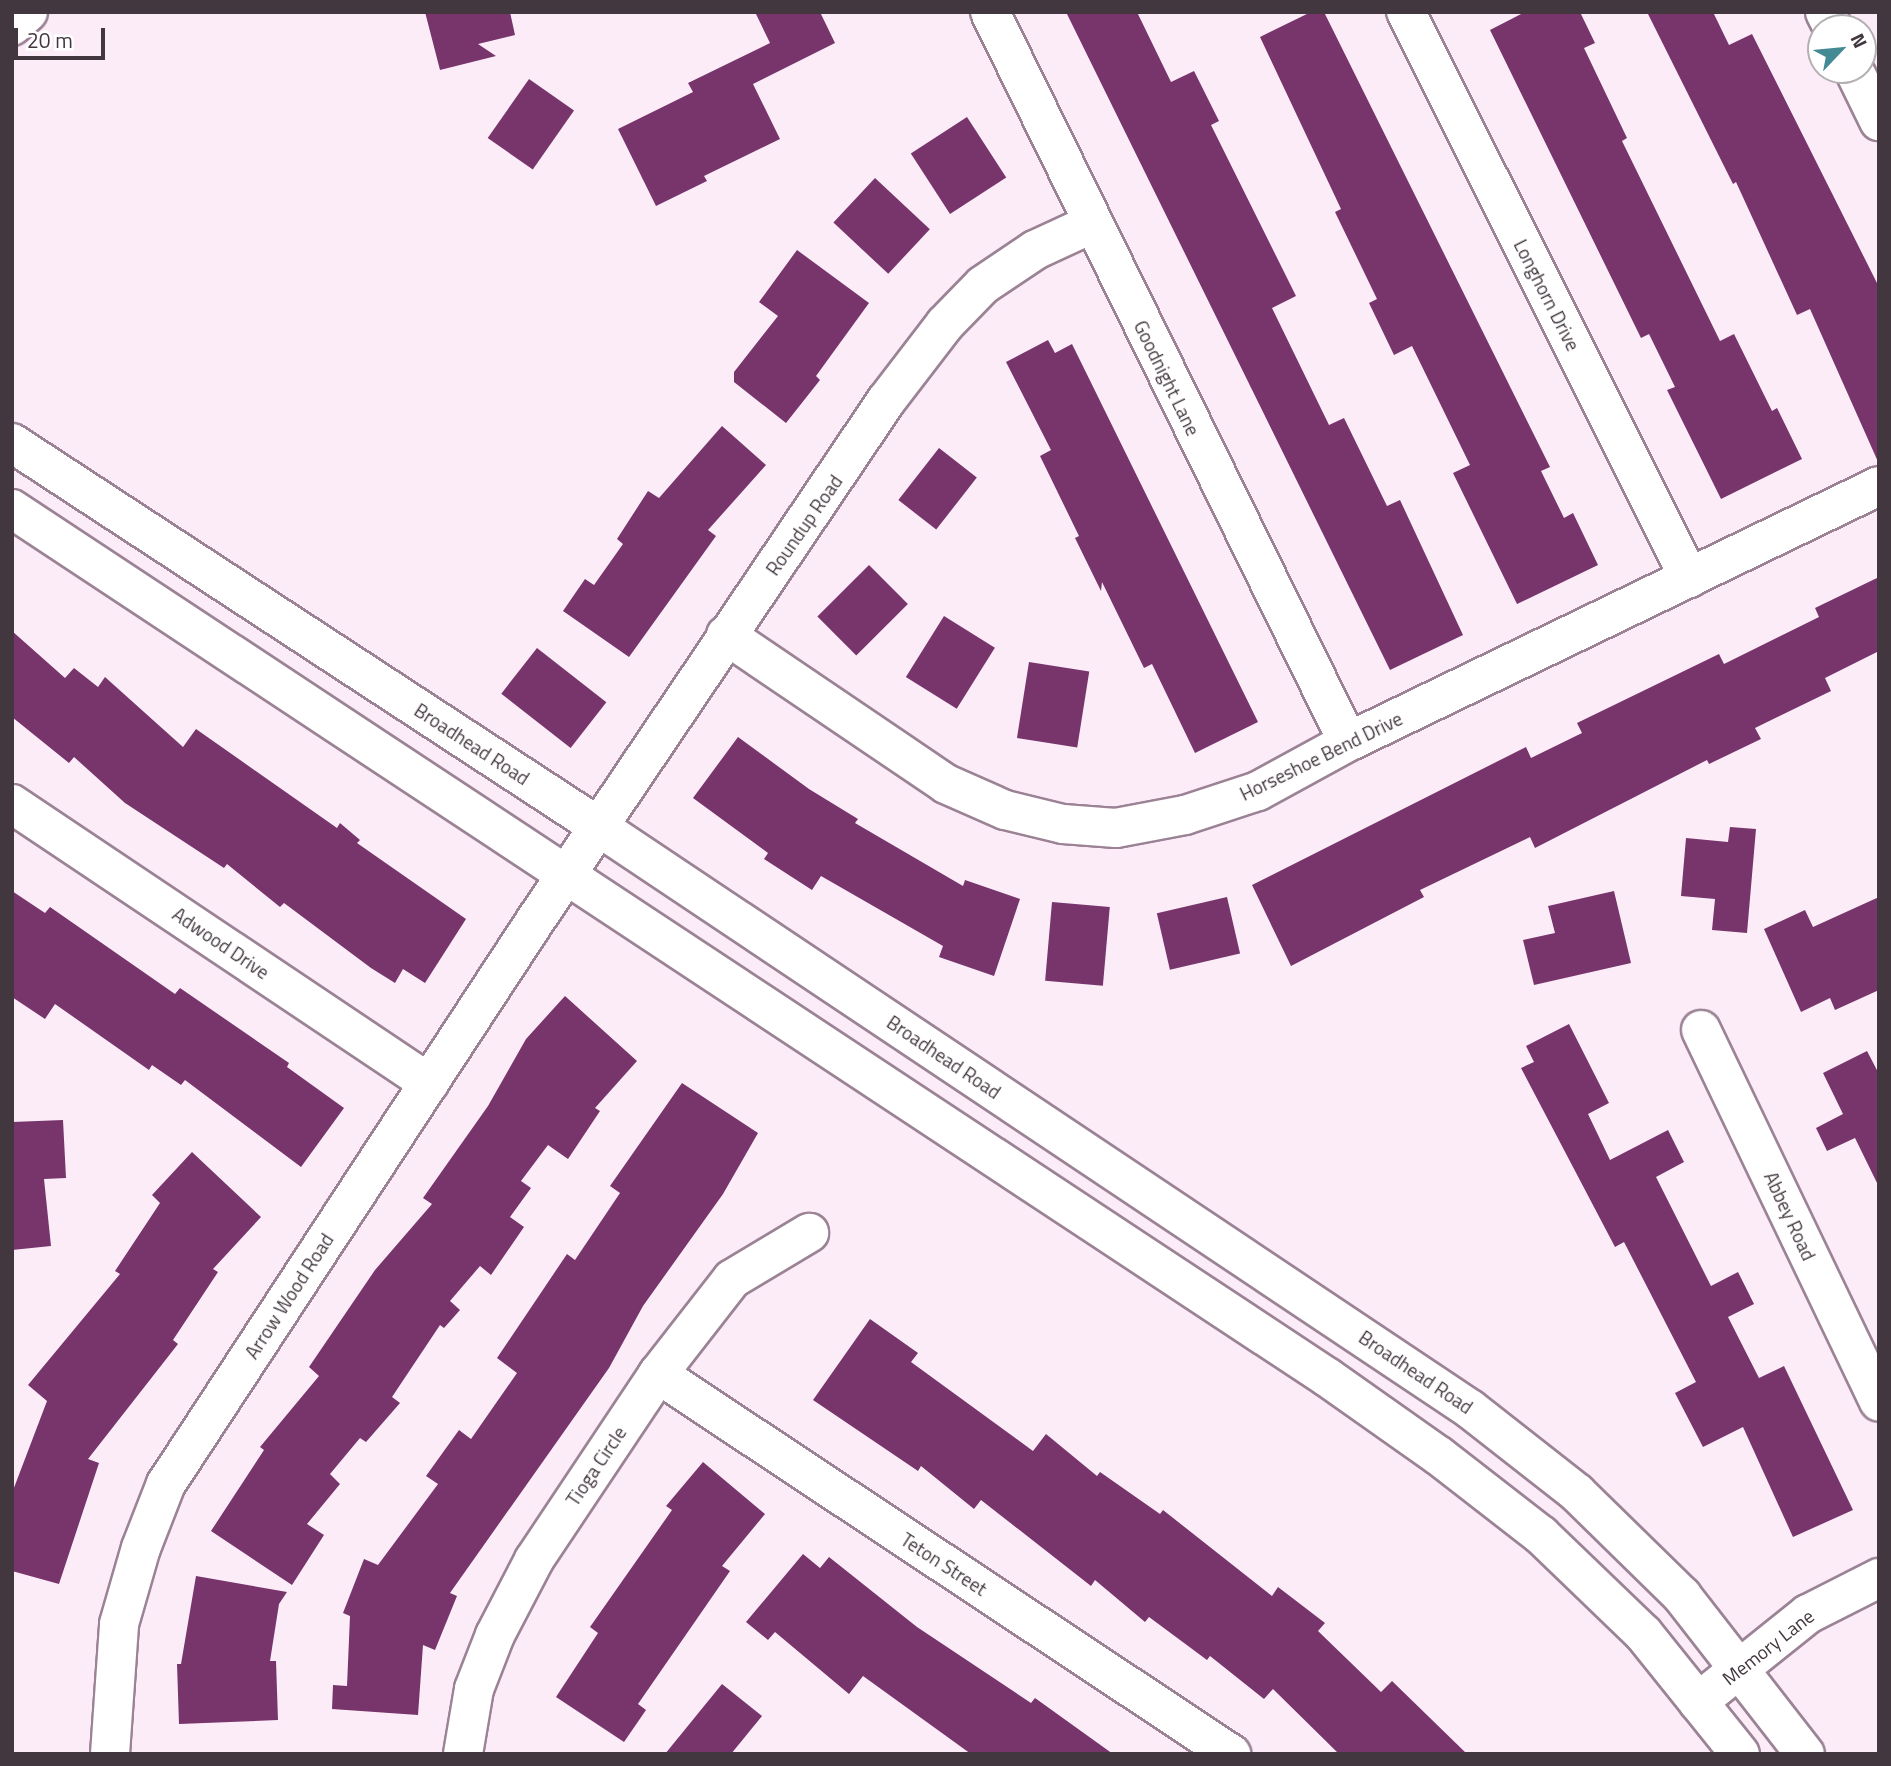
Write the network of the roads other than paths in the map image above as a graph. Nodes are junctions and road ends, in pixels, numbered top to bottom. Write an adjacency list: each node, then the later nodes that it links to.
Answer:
1 (28, 12): 4 (street)
2 (990, 12): 7 (street, Goodnight Lane)
3 (1406, 12): 11 (street, Longhorn Drive)
4 (12, 26)
5 (1861, 84): 6 (street)
6 (1879, 121)
7 (1091, 224): 12 (street, Roundup Road); 13 (street, Goodnight Lane)
8 (12, 443): 15 (street, Broadhead Road)
9 (1879, 486): 11 (street, Horseshoe Bend Drive)
10 (12, 509): 16 (street)
11 (1689, 578): 13 (street, Horseshoe Bend Drive)
12 (726, 635): 13 (street, Horseshoe Bend Drive); 15 (street, Roundup Road)
13 (1348, 742)
14 (12, 804): 18 (street, Adwood Drive)
15 (599, 827): 16 (street, Roundup Road); 23 (street, Broadhead Road)
16 (565, 876): 18 (street, Arrow Wood Road); 24 (street)
17 (1701, 1030): 21 (street, Abbey Road)
18 (429, 1083): 25 (street, Arrow Wood Road)
19 (809, 1233): 20 (street, Tioga Circle)
20 (657, 1374): 26 (street, Tioga Circle); 27 (street, Teton Street)
21 (1879, 1402)
22 (1879, 1578): 23 (street, Memory Lane)
23 (1741, 1668): 24 (street, Memory Lane); 29 (street, Broadhead Road)
24 (1698, 1702): 28 (street)
25 (110, 1754)
26 (463, 1754)
27 (1231, 1754)
28 (1740, 1754)
29 (1805, 1754)

